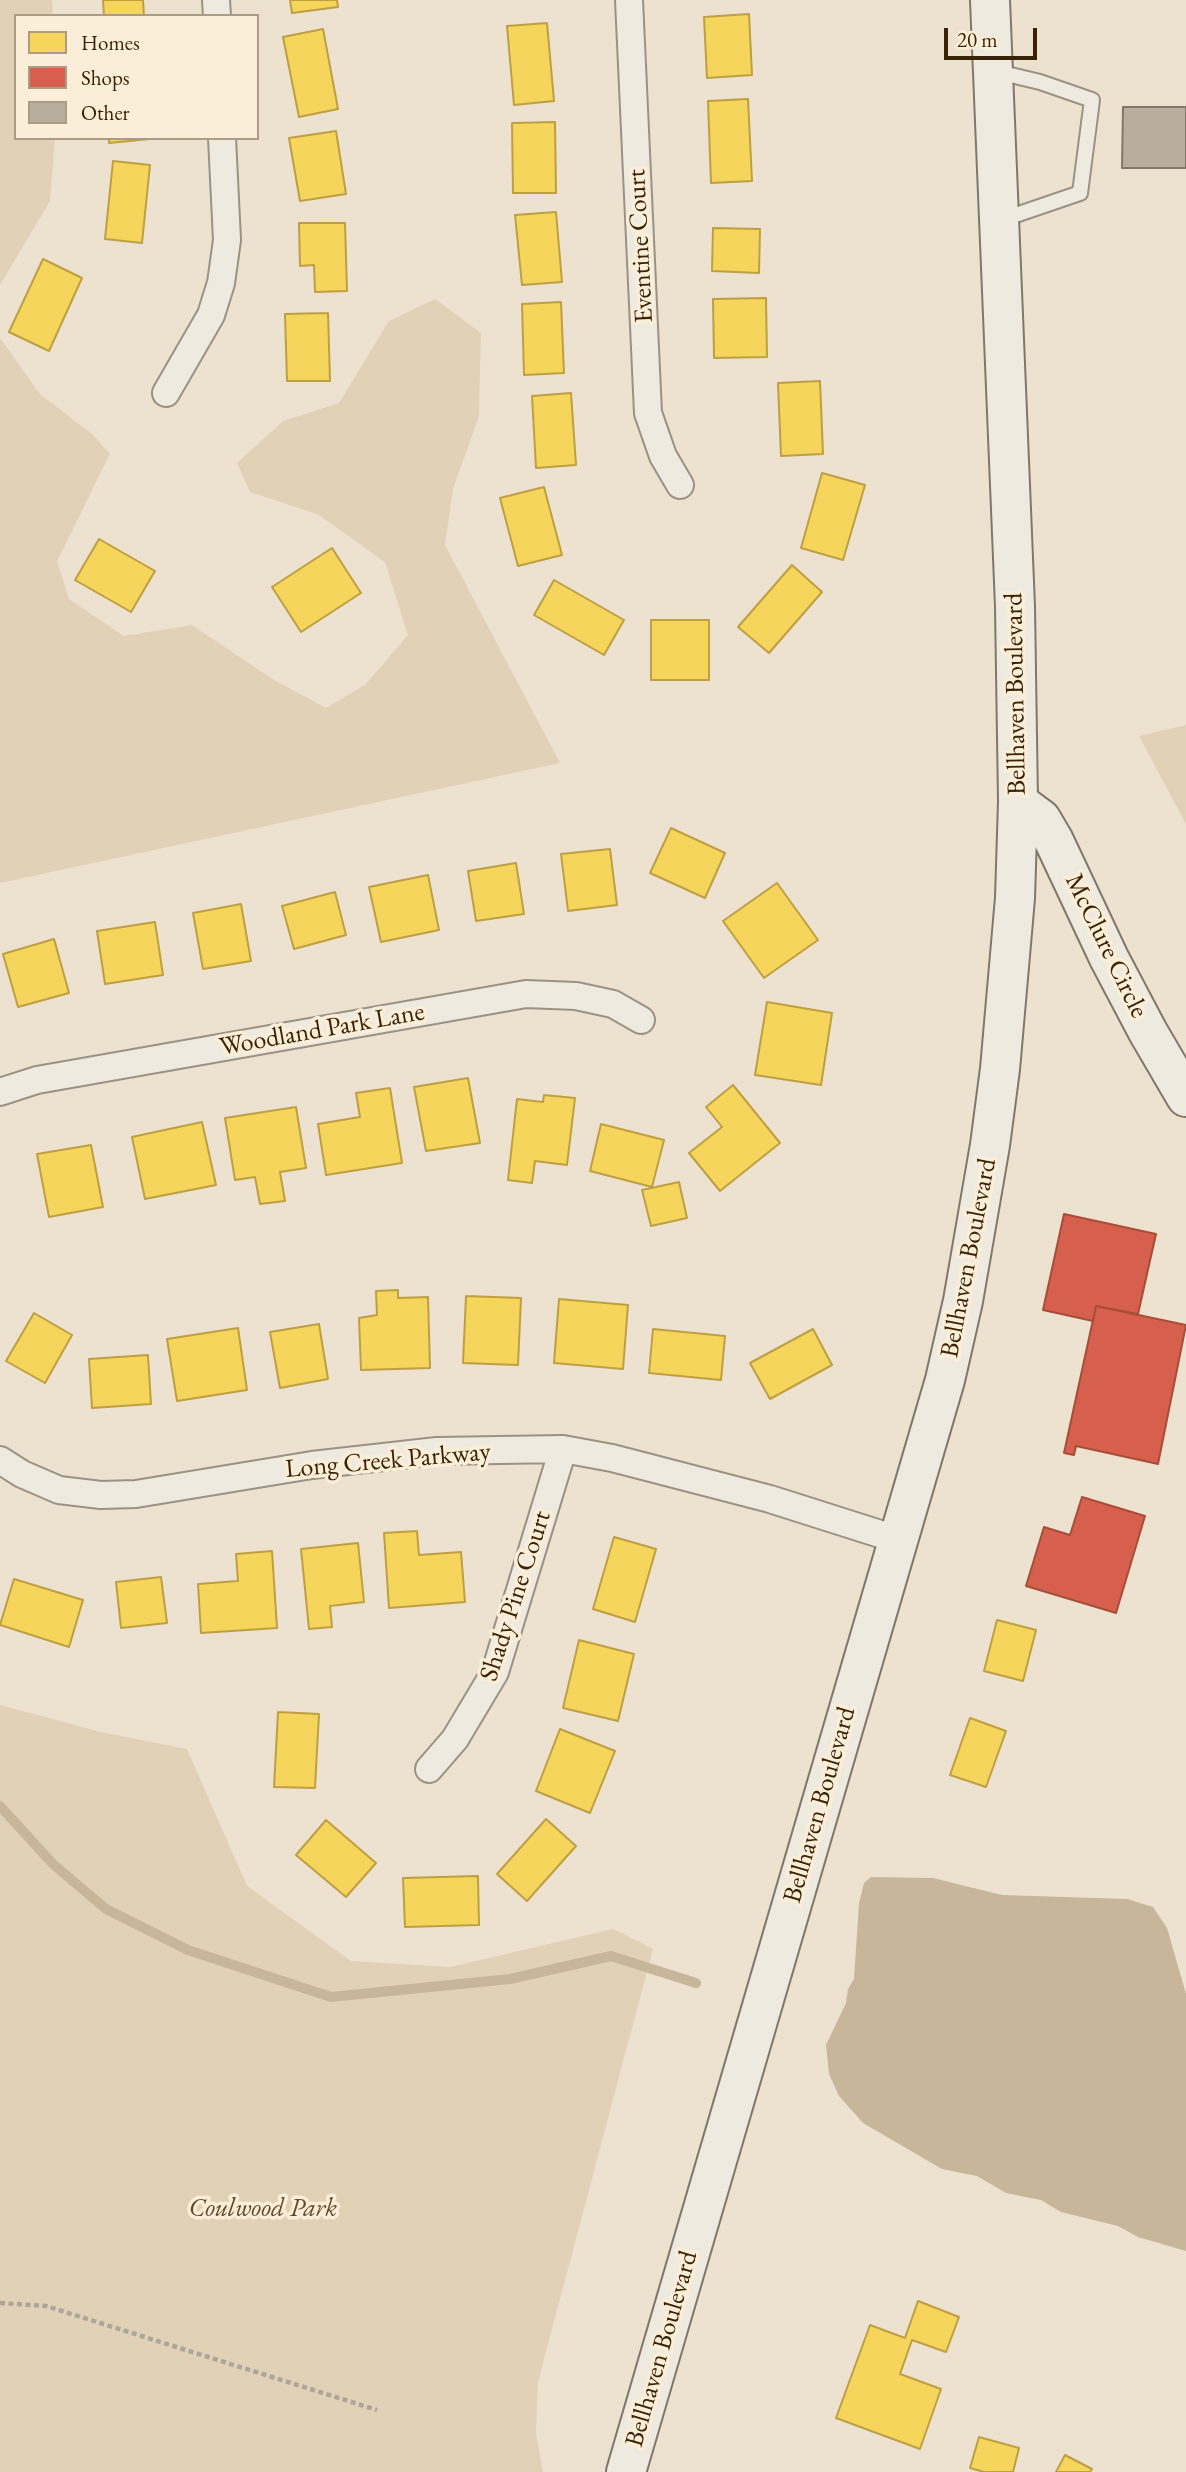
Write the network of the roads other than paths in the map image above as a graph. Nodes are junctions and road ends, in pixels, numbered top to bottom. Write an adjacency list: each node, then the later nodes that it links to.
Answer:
1 (629, 0): 7 (street, Eventine Court)
2 (990, 0): 3 (main road, Bellhaven Boulevard)
3 (993, 71): 5 (main road, Bellhaven Boulevard); 5 (lane)
4 (222, 140): 6 (street)
5 (999, 220): 8 (main road, Bellhaven Boulevard)
6 (166, 393)
7 (680, 485)
8 (1018, 803): 11 (main road, McClure Circle); 14 (main road, Bellhaven Boulevard)
9 (641, 1020): 10 (street, Woodland Park Lane)
10 (0, 1092)
11 (1186, 1097)
12 (563, 1449): 13 (street, Long Creek Parkway); 14 (street, Long Creek Parkway); 15 (street, Shady Pine Court)
13 (0, 1460)
14 (899, 1540): 16 (main road, Bellhaven Boulevard)
15 (429, 1769)
16 (626, 2472)

